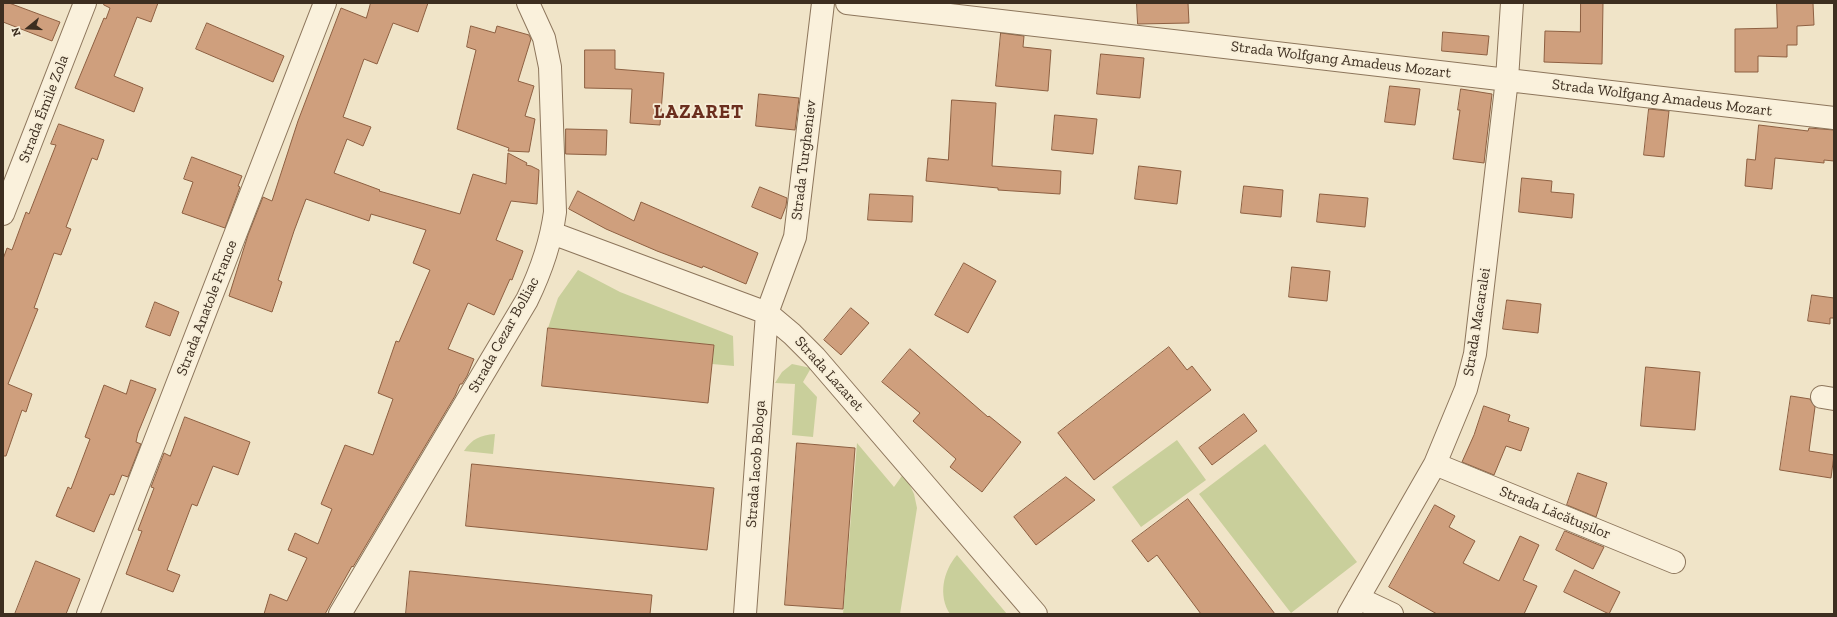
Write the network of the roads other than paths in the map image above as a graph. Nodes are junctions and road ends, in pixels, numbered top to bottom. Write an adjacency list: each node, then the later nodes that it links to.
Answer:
1 (85, 3): 9 (street, Strada Émile Zola)
2 (325, 3): 15 (street, Strada Anatole France)
3 (528, 3): 10 (street, Strada Cezar Bolliac)
4 (823, 3): 11 (street, Strada Turgheniev)
5 (847, 3): 7 (street, Strada Wolfgang Amadeus Mozart)
6 (1512, 3): 7 (street, Strada Macaralei)
7 (1508, 80): 8 (street, Strada Wolfgang Amadeus Mozart); 12 (street, Strada Macaralei)
8 (1834, 118)
9 (3, 214)
10 (552, 233): 11 (street, Strada Lazaret); 16 (street, Strada Cezar Bolliac)
11 (767, 313): 17 (street, Strada Iacob Bologa); 18 (street, Strada Lazaret)
12 (1435, 464): 13 (street, Strada Lăcătușilor); 14 (street, Strada Macaralei)
13 (1674, 562)
14 (1354, 606): 19 (street)
15 (88, 614)
16 (340, 614)
17 (744, 614)
18 (1036, 614)
19 (1392, 614)

